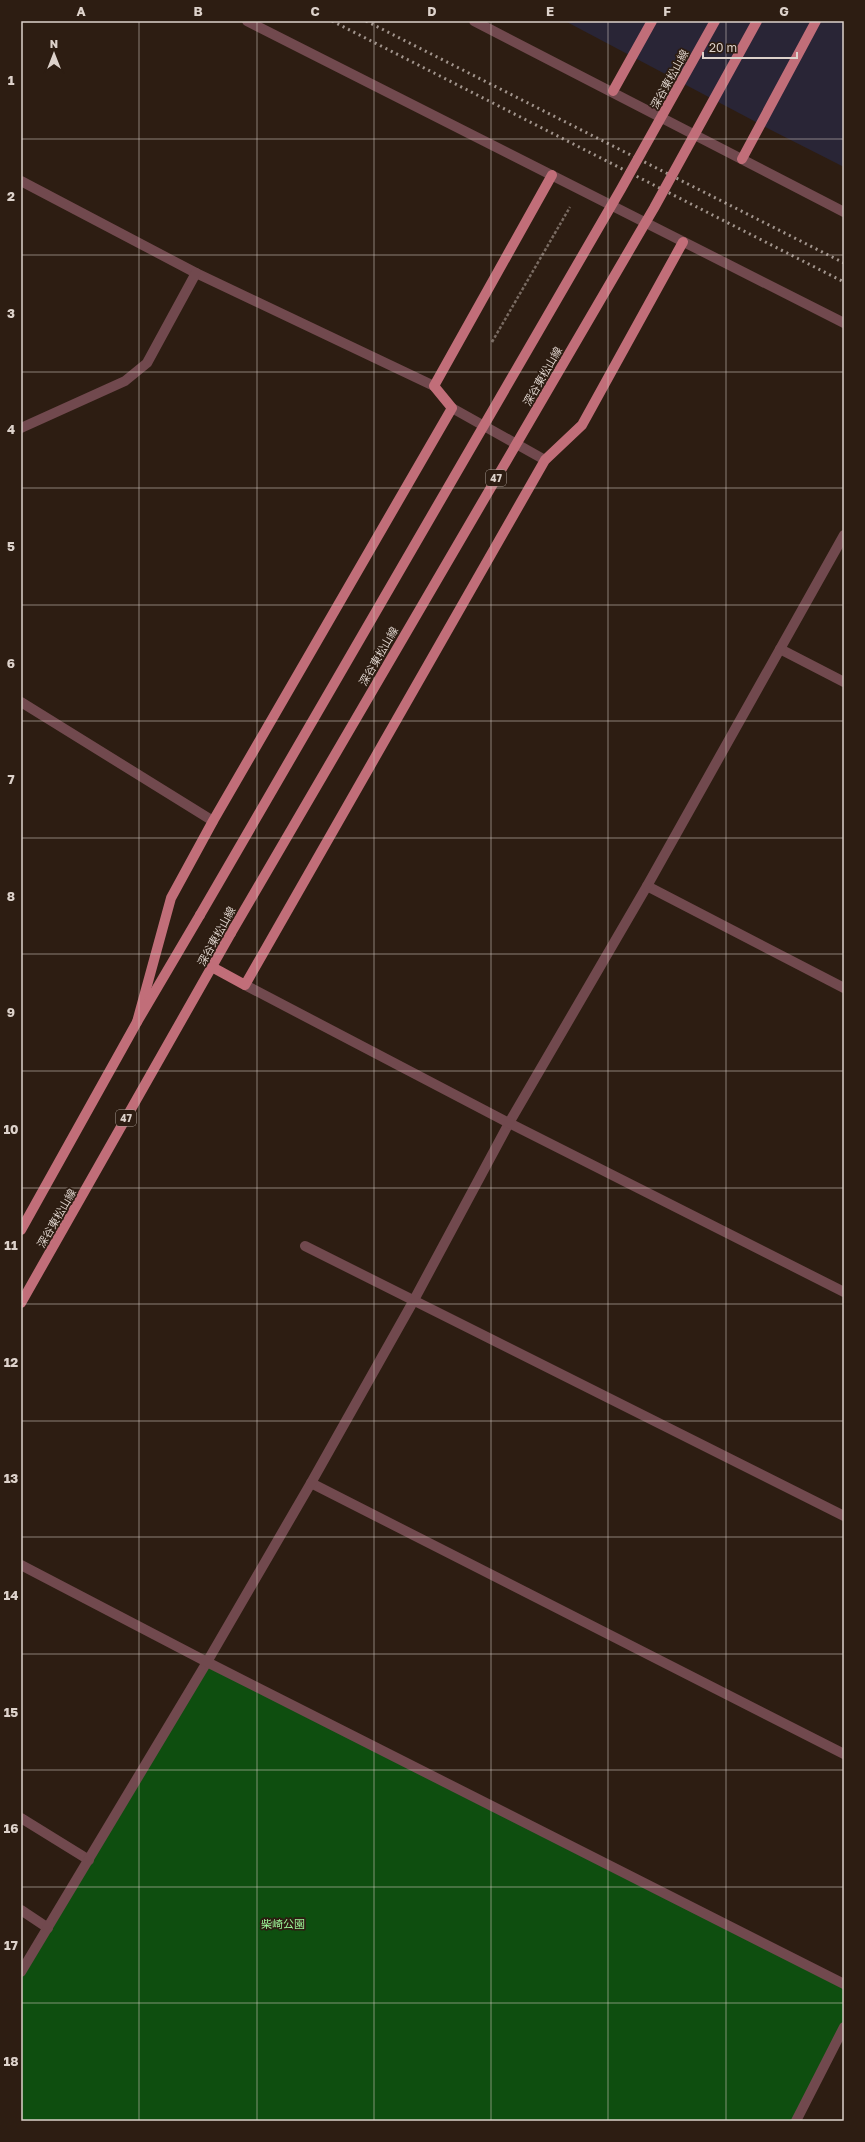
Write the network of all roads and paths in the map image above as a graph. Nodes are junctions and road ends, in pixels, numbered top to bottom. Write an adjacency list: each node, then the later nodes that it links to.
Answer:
1 (247, 21): 9 (street)
2 (474, 21): 7 (street)
3 (652, 21): 7 (main road)
4 (715, 21): 30 (main road, 深谷東松山線, bridge)
5 (757, 21): 27 (main road, 深谷東松山線 / 47, bridge)
6 (816, 21): 8 (main road)
7 (613, 91): 8 (street)
8 (742, 159): 12 (street)
9 (552, 175): 13 (street); 17 (main road)
10 (21, 181): 14 (street)
11 (571, 205): 16 (path)
12 (844, 212)
13 (683, 242): 15 (street); 20 (main road)
14 (196, 273): 17 (street); 19 (street)
15 (844, 323)
16 (492, 342)
17 (434, 386): 18 (main road)
18 (452, 408): 20 (street); 25 (main road)
19 (21, 428)
20 (545, 460): 28 (main road)
21 (844, 535): 22 (street)
22 (780, 649): 23 (street); 26 (street)
23 (844, 682)
24 (21, 702): 25 (street)
25 (212, 821): 30 (main road)
26 (647, 886): 29 (street); 31 (street)
27 (212, 967): 28 (main road); 36 (main road, 深谷東松山線 / 47)
28 (245, 985): 31 (street)
29 (844, 988)
30 (137, 1022): 32 (main road, 深谷東松山線)
31 (509, 1124): 34 (street); 35 (street)
32 (21, 1230)
33 (305, 1246): 35 (street)
34 (844, 1292)
35 (414, 1300): 37 (street); 38 (street)
36 (21, 1303)
37 (311, 1483): 40 (street); 41 (street)
38 (844, 1516)
39 (21, 1565): 40 (street)
40 (207, 1662): 43 (street); 47 (street)
41 (844, 1754)
42 (21, 1818): 43 (street)
43 (89, 1860): 45 (street)
44 (21, 1910): 45 (street)
45 (48, 1928): 46 (street)
46 (21, 1972)
47 (844, 1984)
48 (844, 2027): 49 (street)
49 (796, 2121)

